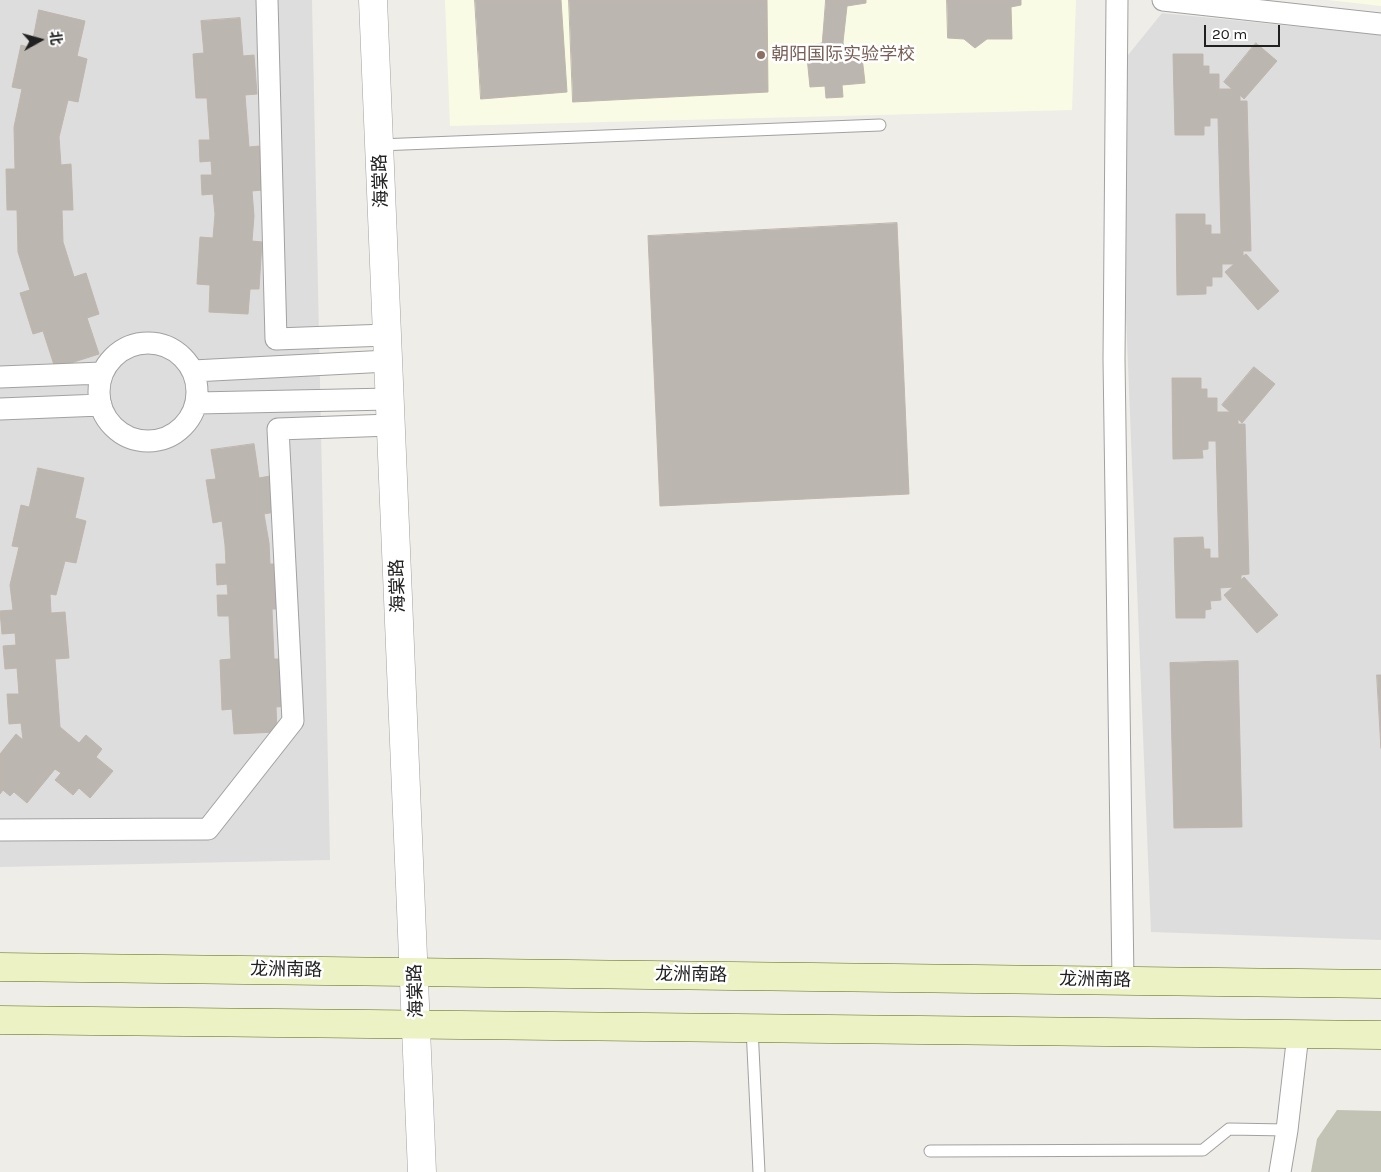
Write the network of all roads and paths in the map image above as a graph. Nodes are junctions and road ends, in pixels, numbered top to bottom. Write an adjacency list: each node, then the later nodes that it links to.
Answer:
1 (267, 0): 8 (street)
2 (373, 0): 7 (street, 海棠路)
3 (1117, 0): 23 (street)
4 (1162, 0): 5 (street)
5 (1381, 24)
6 (880, 125): 7 (lane)
7 (379, 144): 9 (street, 海棠路)
8 (276, 339): 9 (street); 10 (street)
9 (388, 348): 10 (street); 18 (street, 海棠路)
10 (276, 367): 11 (street); 14 (street)
11 (193, 371): 12 (street); 15 (street)
12 (102, 373): 13 (street); 16 (street)
13 (0, 377)
14 (277, 401): 15 (street); 18 (street); 19 (street)
15 (196, 403): 16 (street)
16 (101, 406): 17 (street)
17 (0, 409)
18 (390, 412): 19 (street); 22 (street, 海棠路)
19 (278, 429): 20 (street)
20 (0, 830)
21 (0, 967): 22 (main road, 龙洲南路)
22 (415, 972): 23 (main road, 龙洲南路); 26 (street, 海棠路)
23 (1123, 980): 24 (main road, 龙洲南路)
24 (1381, 984)
25 (0, 1020): 26 (main road)
26 (417, 1024): 27 (main road); 32 (street, 海棠路)
27 (752, 1028): 28 (main road); 33 (lane)
28 (1298, 1034): 29 (main road); 30 (street)
29 (1381, 1035)
30 (1287, 1130): 31 (lane); 34 (street)
31 (930, 1151)
32 (422, 1172)
33 (759, 1172)
34 (1280, 1172)

